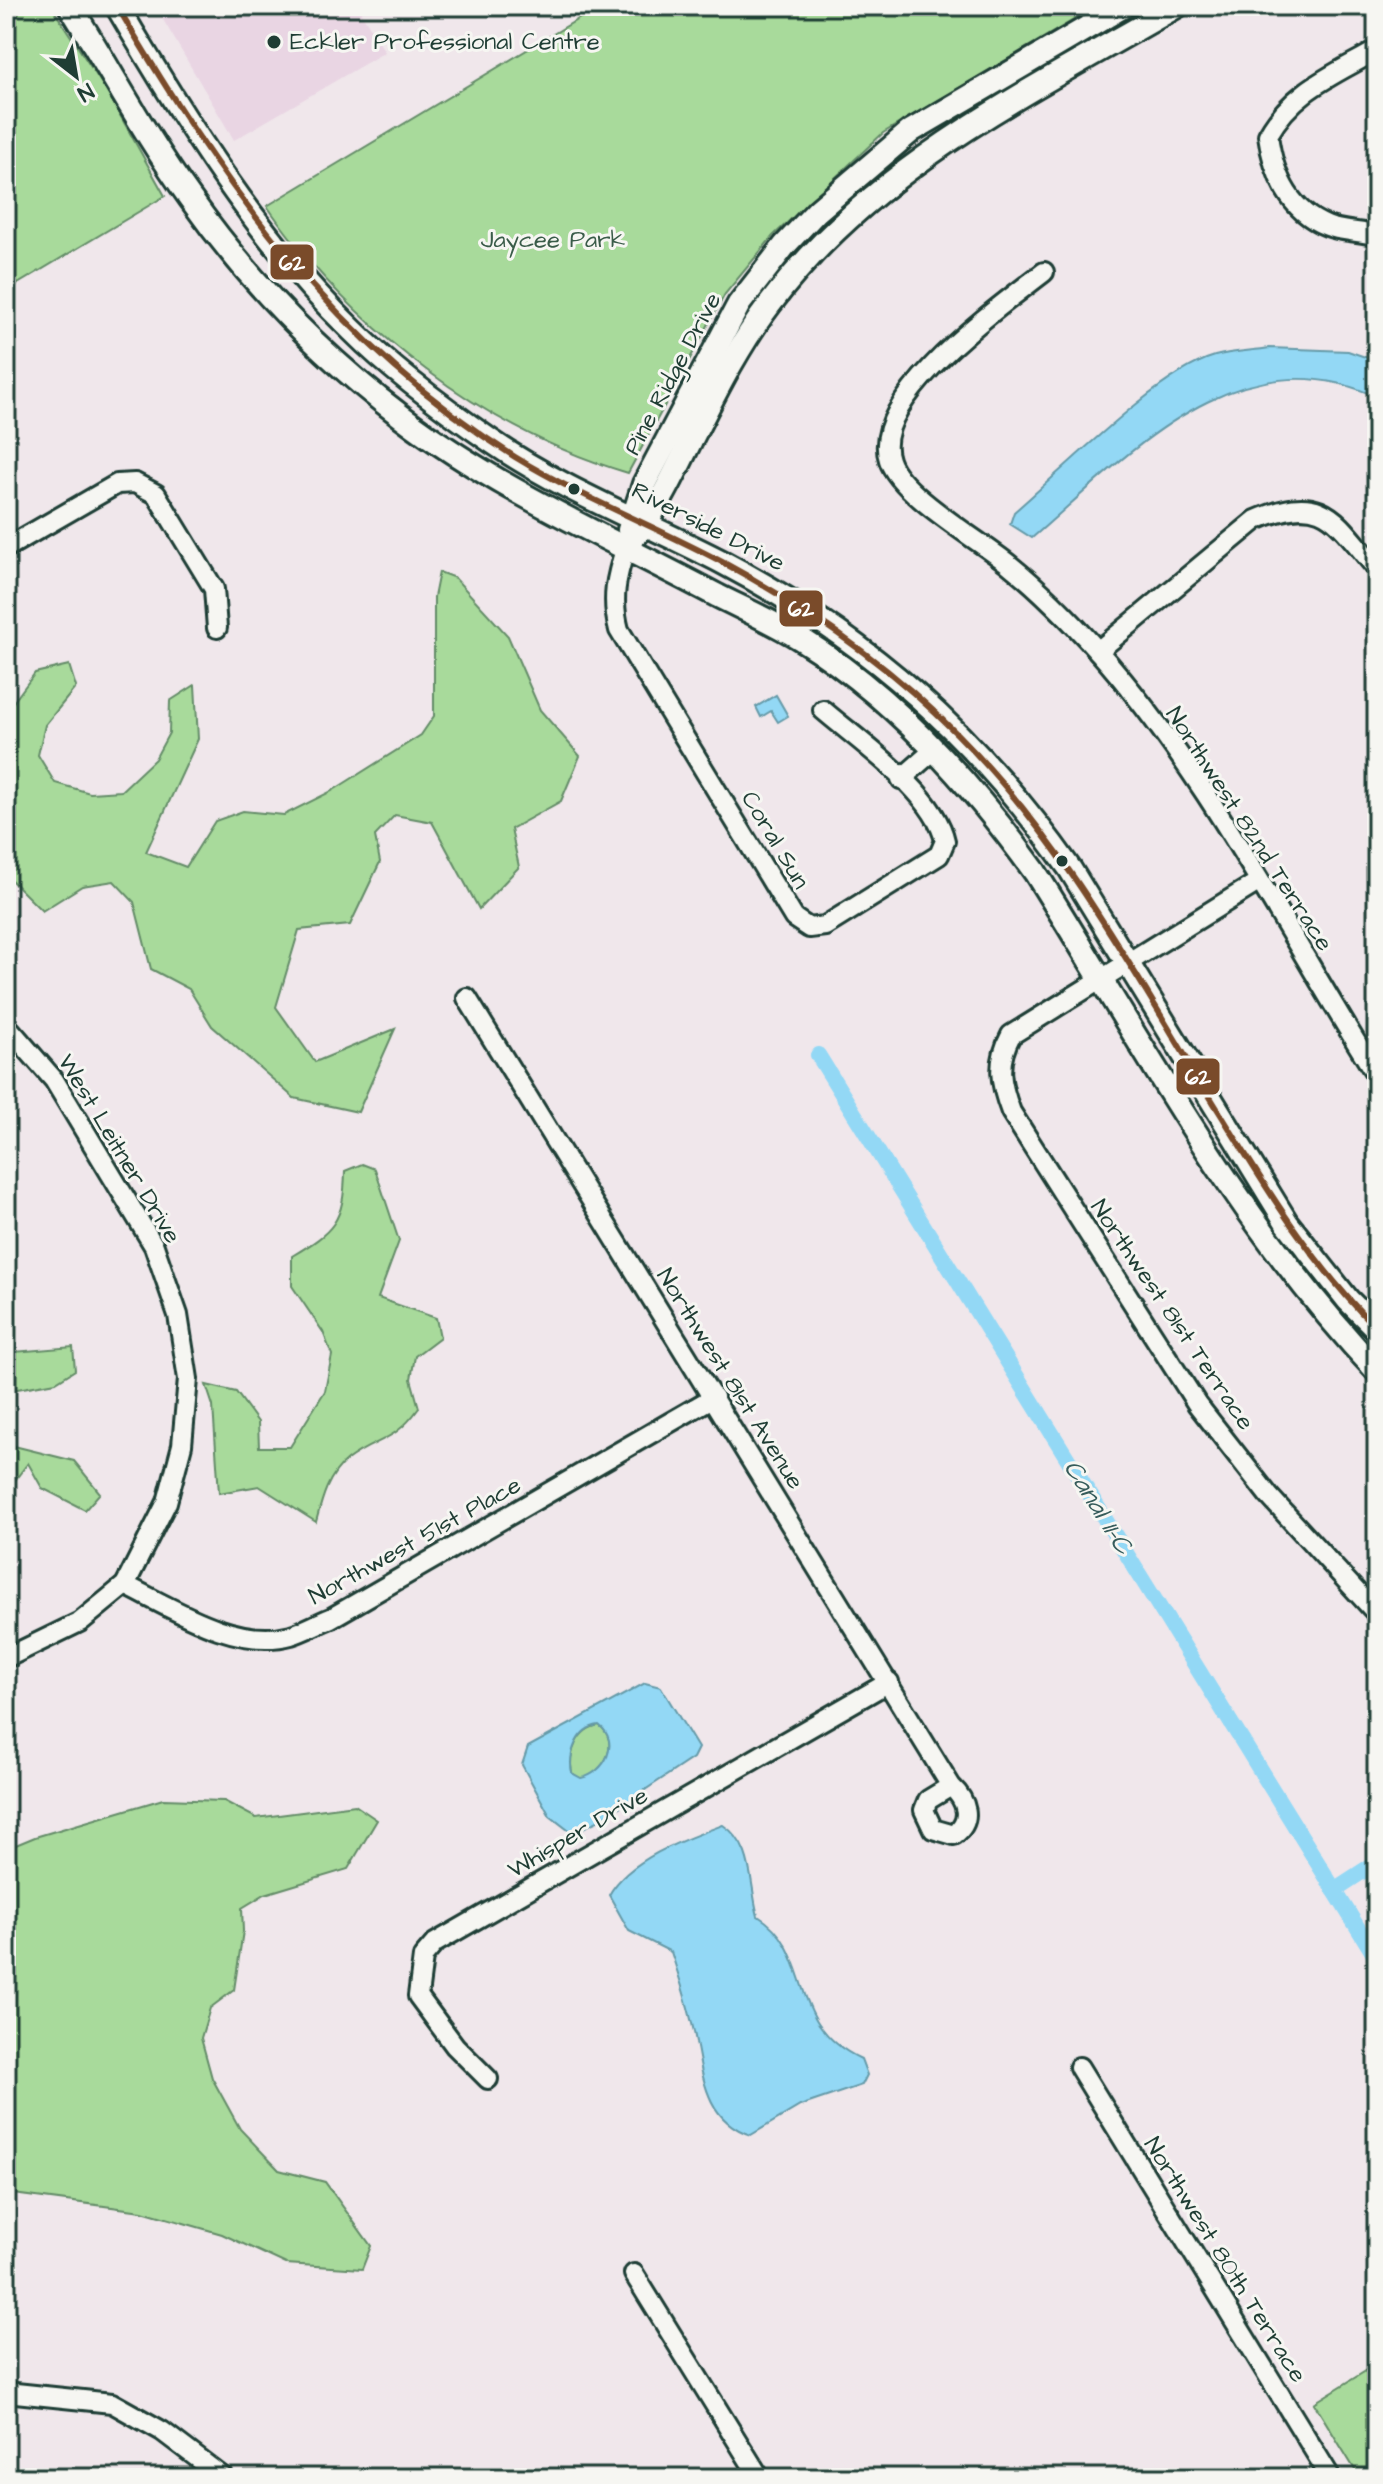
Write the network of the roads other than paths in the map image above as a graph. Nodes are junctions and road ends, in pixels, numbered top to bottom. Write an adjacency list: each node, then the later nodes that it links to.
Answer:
1 (70, 6): 9 (street)
2 (117, 6): 8 (street, Riverside Drive)
3 (1124, 6): 8 (street, Pine Ridge Drive)
4 (1177, 6): 8 (street, Pine Ridge Drive)
5 (1377, 50): 6 (street)
6 (1377, 236)
7 (1044, 272): 13 (street, Northwest 82nd Terrace)
8 (639, 520): 9 (street, Pine Ridge Drive); 18 (street, Riverside Drive)
9 (626, 547): 15 (street); 16 (street, Coral Sun)
10 (6, 548): 12 (street)
11 (1377, 569): 13 (street)
12 (217, 628)
13 (1098, 651): 17 (street, Northwest 82nd Terrace)
14 (823, 710): 16 (street, Coral Sun)
15 (934, 750): 16 (street); 19 (street)
16 (901, 779)
17 (1258, 882): 18 (street); 22 (street, Northwest 82nd Terrace)
18 (1126, 962): 19 (street); 23 (street, Riverside Drive)
19 (1101, 977): 24 (street); 27 (street, Northwest 81st Terrace)
20 (467, 998): 25 (street, Northwest 81st Avenue)
21 (6, 1025): 26 (street, West Leitner Drive)
22 (1374, 1064)
23 (1377, 1329)
24 (1377, 1371)
25 (714, 1397): 26 (street, Northwest 51st Place); 29 (street, Northwest 81st Avenue)
26 (125, 1585): 28 (street, West Leitner Drive)
27 (1377, 1614)
28 (6, 1658)
29 (889, 1682): 30 (street, Northwest 81st Avenue); 32 (street, Whisper Drive)
30 (951, 1786)
31 (1079, 2067): 37 (street, Northwest 80th Terrace)
32 (488, 2079)
33 (634, 2274): 36 (street)
34 (6, 2392): 35 (street)
35 (224, 2478)
36 (760, 2478)
37 (1331, 2478)

